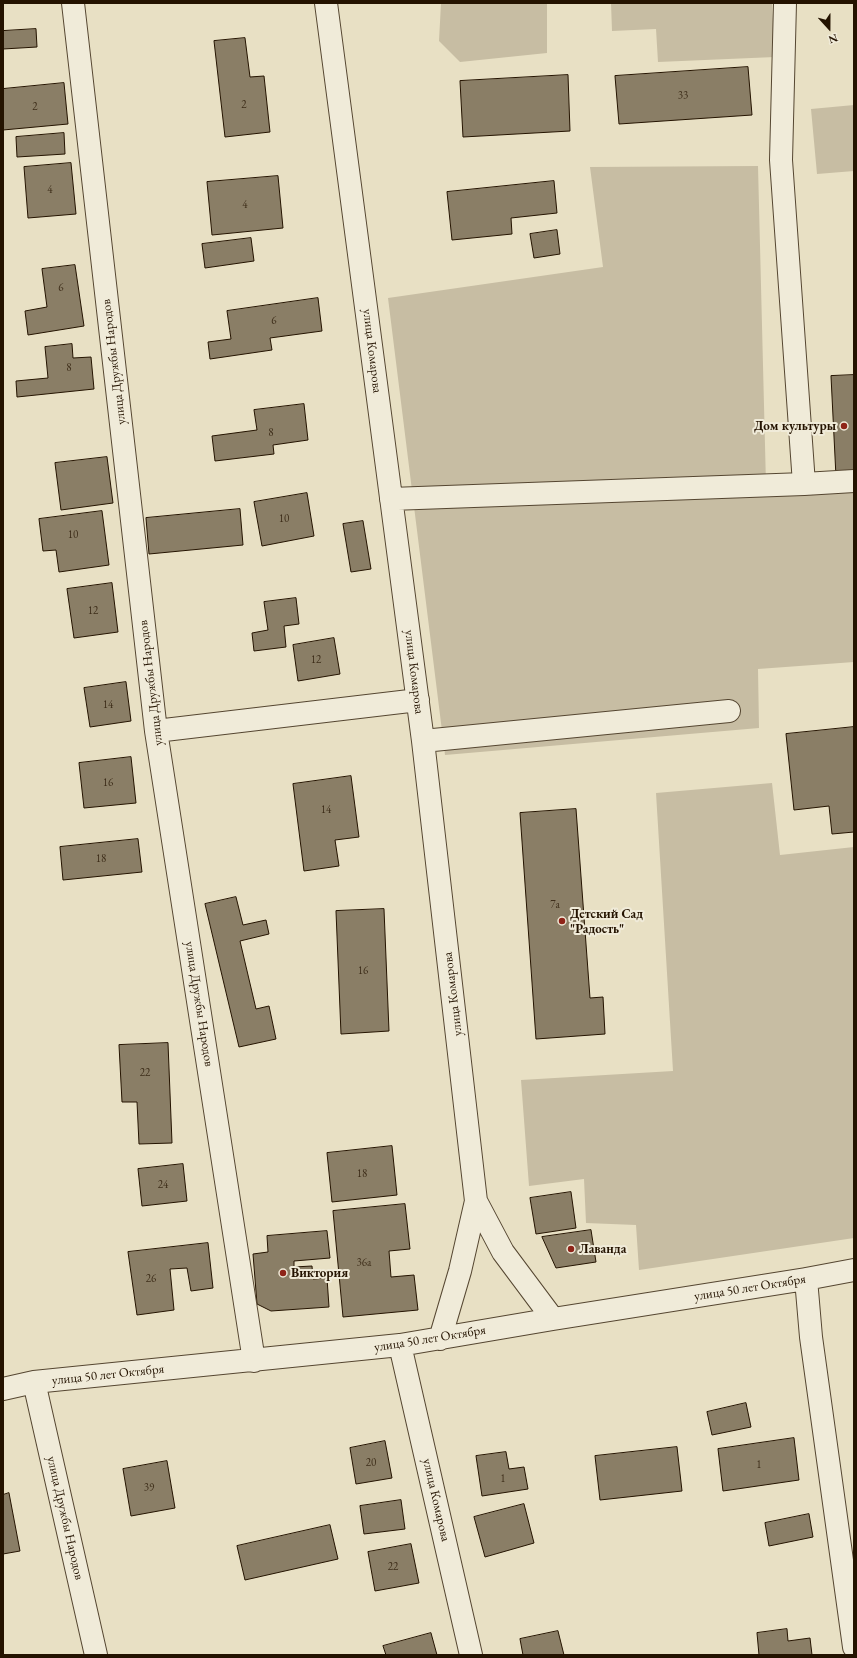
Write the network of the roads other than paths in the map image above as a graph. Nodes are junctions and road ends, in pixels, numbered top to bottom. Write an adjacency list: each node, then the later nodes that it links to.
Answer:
1 (73, 3): 9 (street, улица Дружбы Народов)
2 (326, 3): 6 (street, улица Комарова)
3 (785, 3): 5 (street)
4 (854, 482): 5 (street)
5 (804, 484): 6 (street)
6 (392, 499): 7 (street, улица Комарова)
7 (418, 700): 9 (street); 10 (street, улица Комарова)
8 (729, 711): 10 (street)
9 (156, 731): 17 (street, улица Дружбы Народов)
10 (423, 741): 11 (street, улица Комарова)
11 (476, 1201): 14 (street); 15 (street, улица Комарова)
12 (854, 1270): 13 (street, улица 50 лет Октября)
13 (806, 1279): 14 (street, улица 50 лет Октября); 20 (street)
14 (553, 1319): 15 (street, улица 50 лет Октября)
15 (440, 1338): 16 (street, улица 50 лет Октября)
16 (400, 1345): 17 (street, улица 50 лет Октября); 22 (street, улица Комарова)
17 (254, 1361): 18 (street, улица 50 лет Октября)
18 (34, 1382): 19 (street, улица 50 лет Октября); 21 (street, улица Дружбы Народов)
19 (3, 1389)
20 (854, 1647)
21 (96, 1655)
22 (471, 1655)

